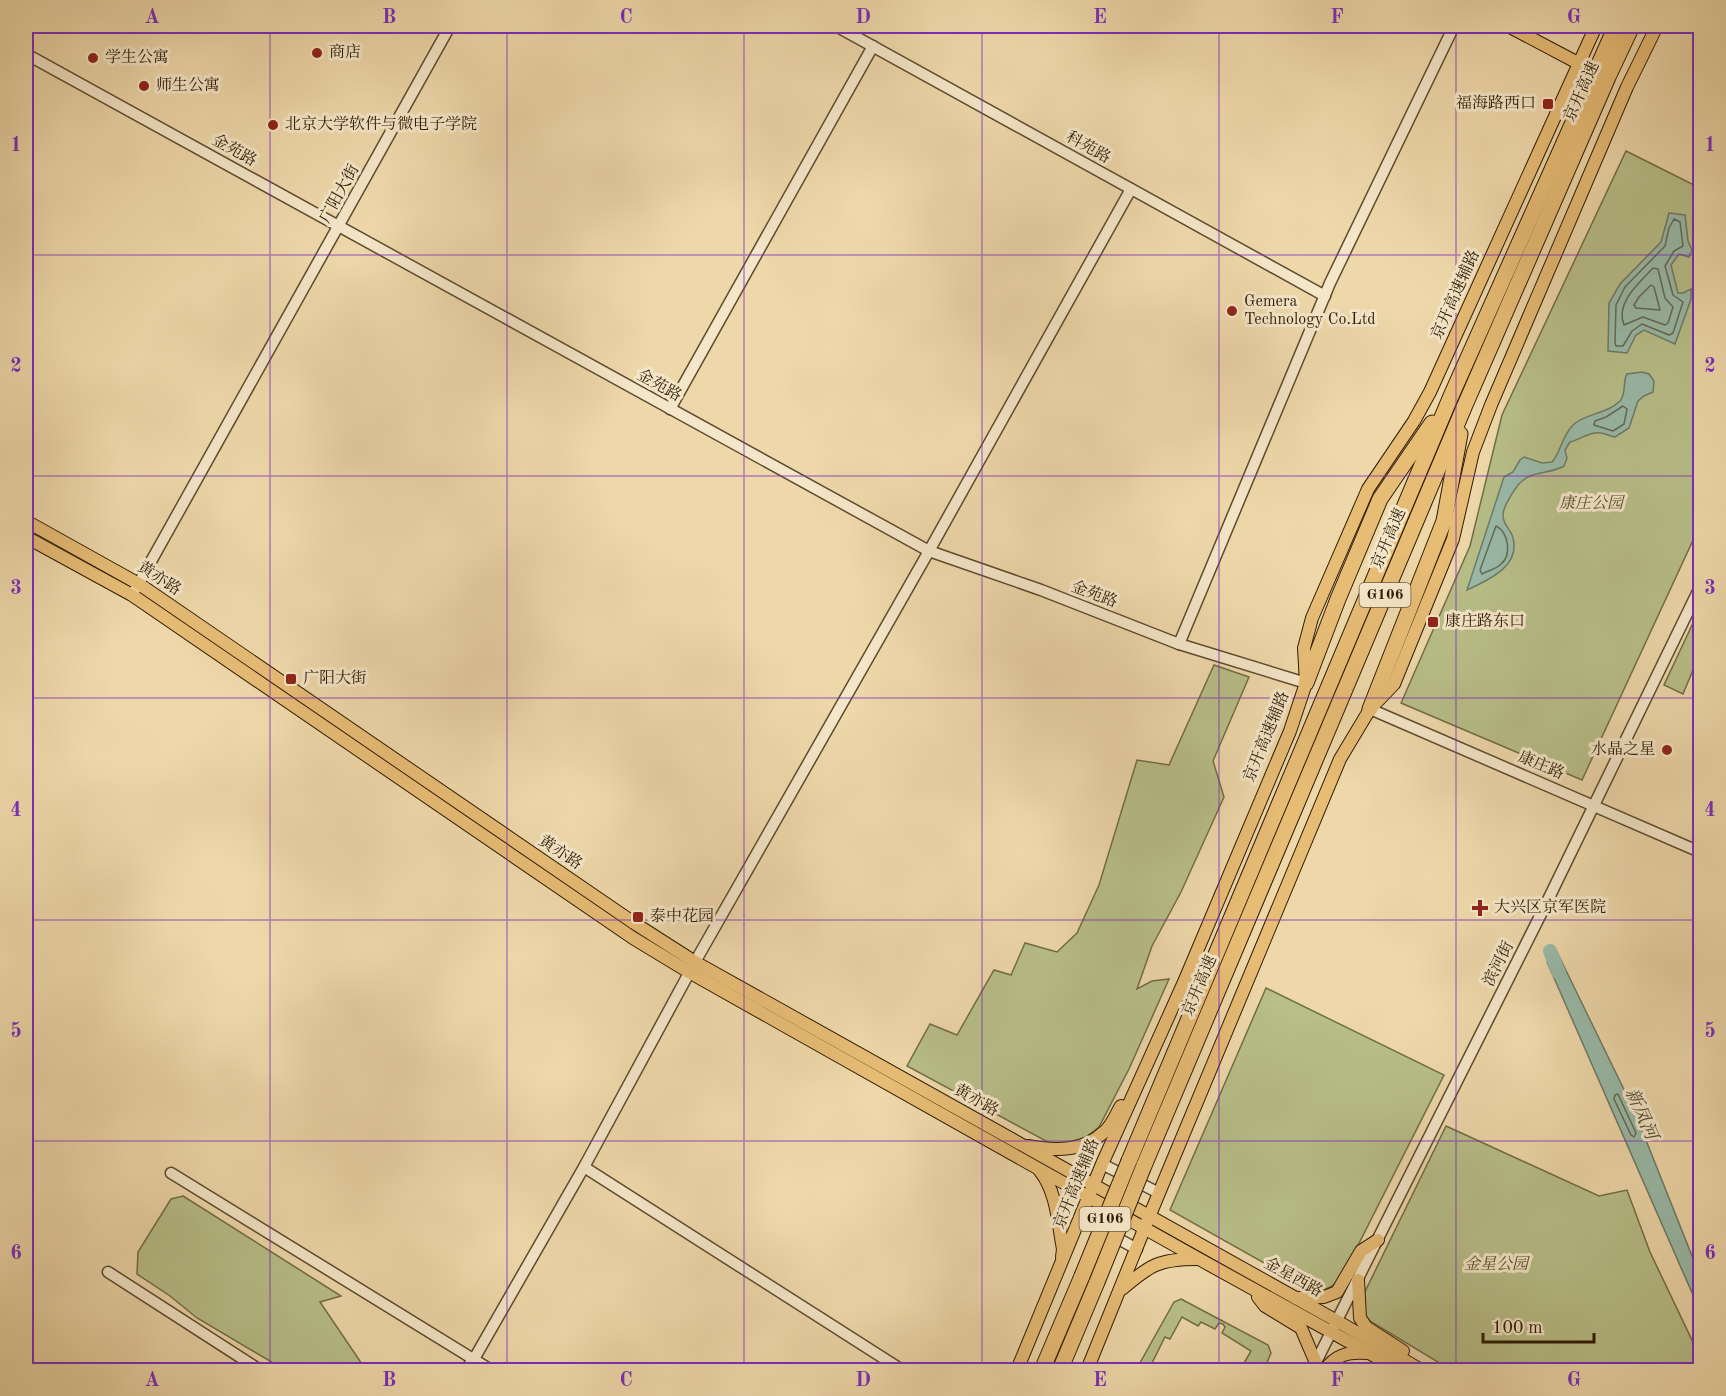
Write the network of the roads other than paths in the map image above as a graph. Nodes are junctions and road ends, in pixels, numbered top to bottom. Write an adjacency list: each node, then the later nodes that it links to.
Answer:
1 (450, 26): 13 (street, 广阳大街)
2 (836, 26): 9 (street, 科苑路)
3 (1454, 26): 14 (street)
4 (1508, 26): 11 (main road)
5 (1596, 26): 11 (main road, 京开高速辅路)
6 (1616, 26): 15 (highway, 京开高速 / G106)
7 (1632, 26): 16 (highway, 京开高速 / G106)
8 (1657, 26): 26 (main road)
9 (873, 46): 12 (street, 科苑路); 17 (street)
10 (26, 54): 13 (street, 金苑路)
11 (1578, 63): 25 (main road, 京开高速辅路)
12 (1131, 189): 14 (street, 科苑路); 20 (street)
13 (339, 226): 17 (street, 金苑路); 21 (street, 广阳大街)
14 (1325, 296): 24 (street)
15 (1450, 396): 25 (highway); 33 (highway, 京开高速 / G106)
16 (1465, 405): 26 (highway); 33 (highway, 京开高速 / G106)
17 (670, 409): 20 (street, 金苑路)
18 (26, 521): 21 (main road, 黄亦路)
19 (26, 537): 23 (main road, 黄亦路)
20 (929, 551): 24 (street, 金苑路); 29 (street)
21 (138, 584): 23 (street, 广阳大街); 29 (main road, 黄亦路)
22 (1701, 587): 27 (street, 滨河街)
23 (132, 595): 29 (main road, 黄亦路)
24 (1179, 644): 25 (street, 金苑路)
25 (1306, 683): 30 (main road, 京开高速辅路)
26 (1370, 709): 27 (street, 康庄路); 38 (main road)
27 (1594, 805): 28 (street, 康庄路); 41 (street, 滨河街)
28 (1701, 852)
29 (692, 967): 31 (main road, 黄亦路); 34 (street); 35 (main road, 黄亦路)
30 (1134, 1093): 31 (main road); 32 (main road, 京开高速辅路)
31 (1019, 1144): 37 (main road, 黄亦路)
32 (1102, 1164): 37 (main road, 京开高速辅路); 38 (street)
33 (1136, 1165): 60 (highway, G106, bridge); 61 (highway, G106, bridge)
34 (585, 1167): 52 (street); 58 (street)
35 (1037, 1168): 37 (main road, 黄亦路); 44 (main road)
36 (171, 1173): 52 (street)
37 (1091, 1191): 39 (main road, 京开高速辅路); 40 (main road)
38 (1159, 1193): 40 (main road)
39 (1080, 1218): 42 (street); 44 (main road, 京开高速辅路)
40 (1147, 1222): 42 (main road); 43 (main road, 金星西路); 49 (main road, 金星西路)
41 (1378, 1240): 46 (street, 滨河街); 49 (main road)
42 (1137, 1249): 48 (main road)
43 (1198, 1259): 47 (main road, 金星西路); 48 (main road)
44 (1061, 1266): 59 (main road, 京开高速辅路)
45 (108, 1272): 55 (street)
46 (1358, 1280): 50 (street, 滨河街); 54 (main road)
47 (1252, 1289): 50 (main road, 金星西路); 53 (main road)
48 (1120, 1292): 62 (main road)
49 (1295, 1298): 50 (main road, 金星西路)
50 (1334, 1327): 51 (main road, 金星西路); 53 (street, 滨河街); 54 (main road, 金星西路)
51 (1369, 1353): 53 (main road); 63 (main road, 金星西路)
52 (474, 1359): 56 (street); 57 (street)
53 (1318, 1368)
54 (1419, 1369)
55 (260, 1371)
56 (465, 1371)
57 (491, 1371)
58 (902, 1371)
59 (1017, 1371)
60 (1042, 1371)
61 (1060, 1371)
62 (1087, 1371)
63 (1400, 1371)

